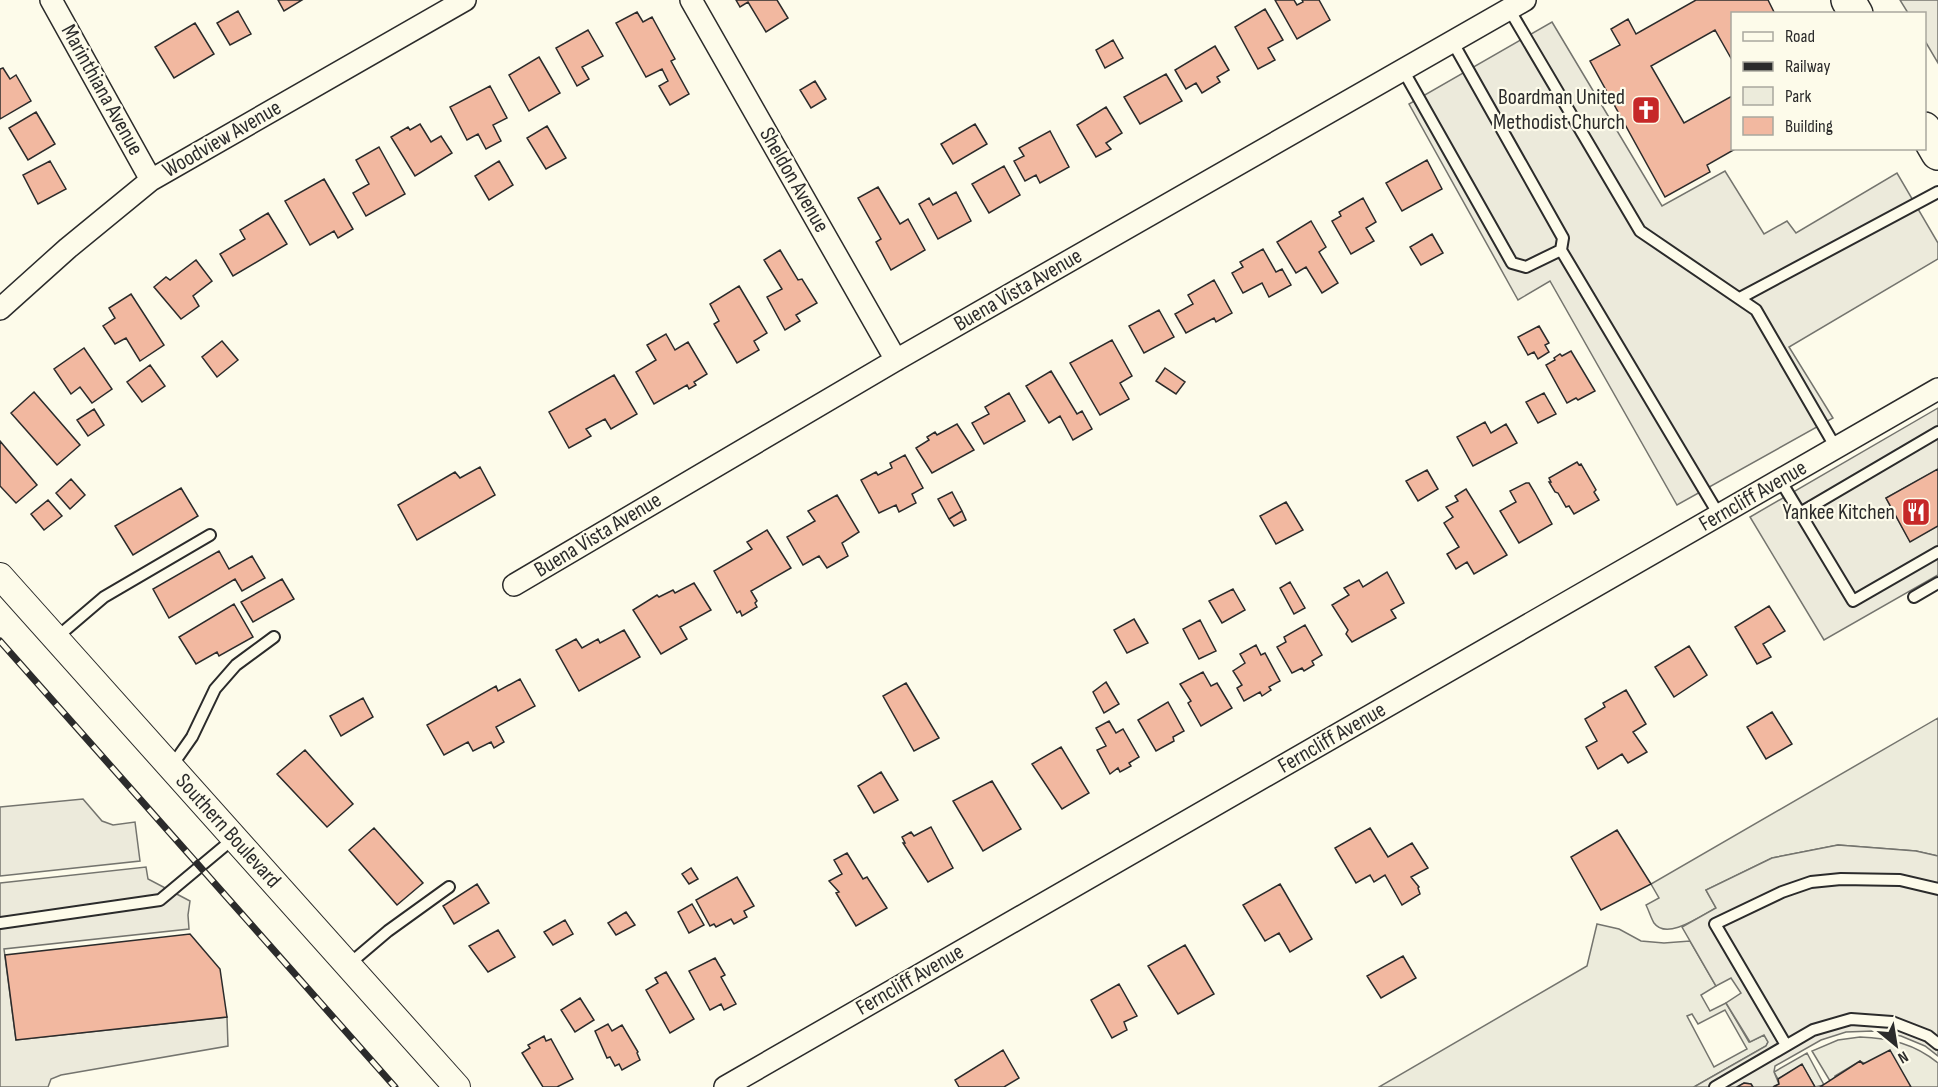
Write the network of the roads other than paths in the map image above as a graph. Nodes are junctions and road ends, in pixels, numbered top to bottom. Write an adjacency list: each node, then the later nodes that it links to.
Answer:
1 (51, 0): 9 (street, Marinthiana Avenue)
2 (465, 0): 9 (street, Woodview Avenue)
3 (691, 0): 14 (street, Sheldon Avenue)
4 (1517, 5): 5 (street, Buena Vista Avenue); 12 (lane)
5 (1452, 42): 6 (street, Buena Vista Avenue); 11 (lane)
6 (1403, 70): 11 (lane); 14 (street, Buena Vista Avenue)
7 (1926, 132): 8 (main road)
8 (1938, 153)
9 (151, 180): 13 (street, Woodview Avenue)
10 (1938, 192): 12 (lane)
11 (1561, 250): 20 (lane)
12 (1740, 298): 17 (lane)
13 (0, 309)
14 (896, 360): 25 (street, Buena Vista Avenue)
15 (1938, 389): 17 (street, Ferncliff Avenue)
16 (1938, 432): 19 (lane)
17 (1836, 448): 18 (street, Ferncliff Avenue)
18 (1780, 480): 19 (lane); 20 (street, Ferncliff Avenue)
19 (1800, 513): 22 (lane)
20 (1719, 515): 38 (street, Ferncliff Avenue)
21 (210, 535): 28 (lane)
22 (1938, 552)
23 (0, 576): 28 (street, Southern Boulevard)
24 (1938, 583): 26 (lane)
25 (514, 585)
26 (1914, 597)
27 (274, 637): 29 (lane)
28 (56, 638): 29 (street, Southern Boulevard)
29 (171, 767): 30 (street, Southern Boulevard)
30 (234, 838): 33 (lane); 34 (street, Southern Boulevard)
31 (449, 886): 34 (lane)
32 (1938, 889): 36 (lane)
33 (0, 923)
34 (348, 965): 37 (street, Southern Boulevard)
35 (1938, 1044): 36 (lane)
36 (1786, 1046): 39 (lane)
37 (457, 1087)
38 (725, 1087)
39 (1715, 1087)

